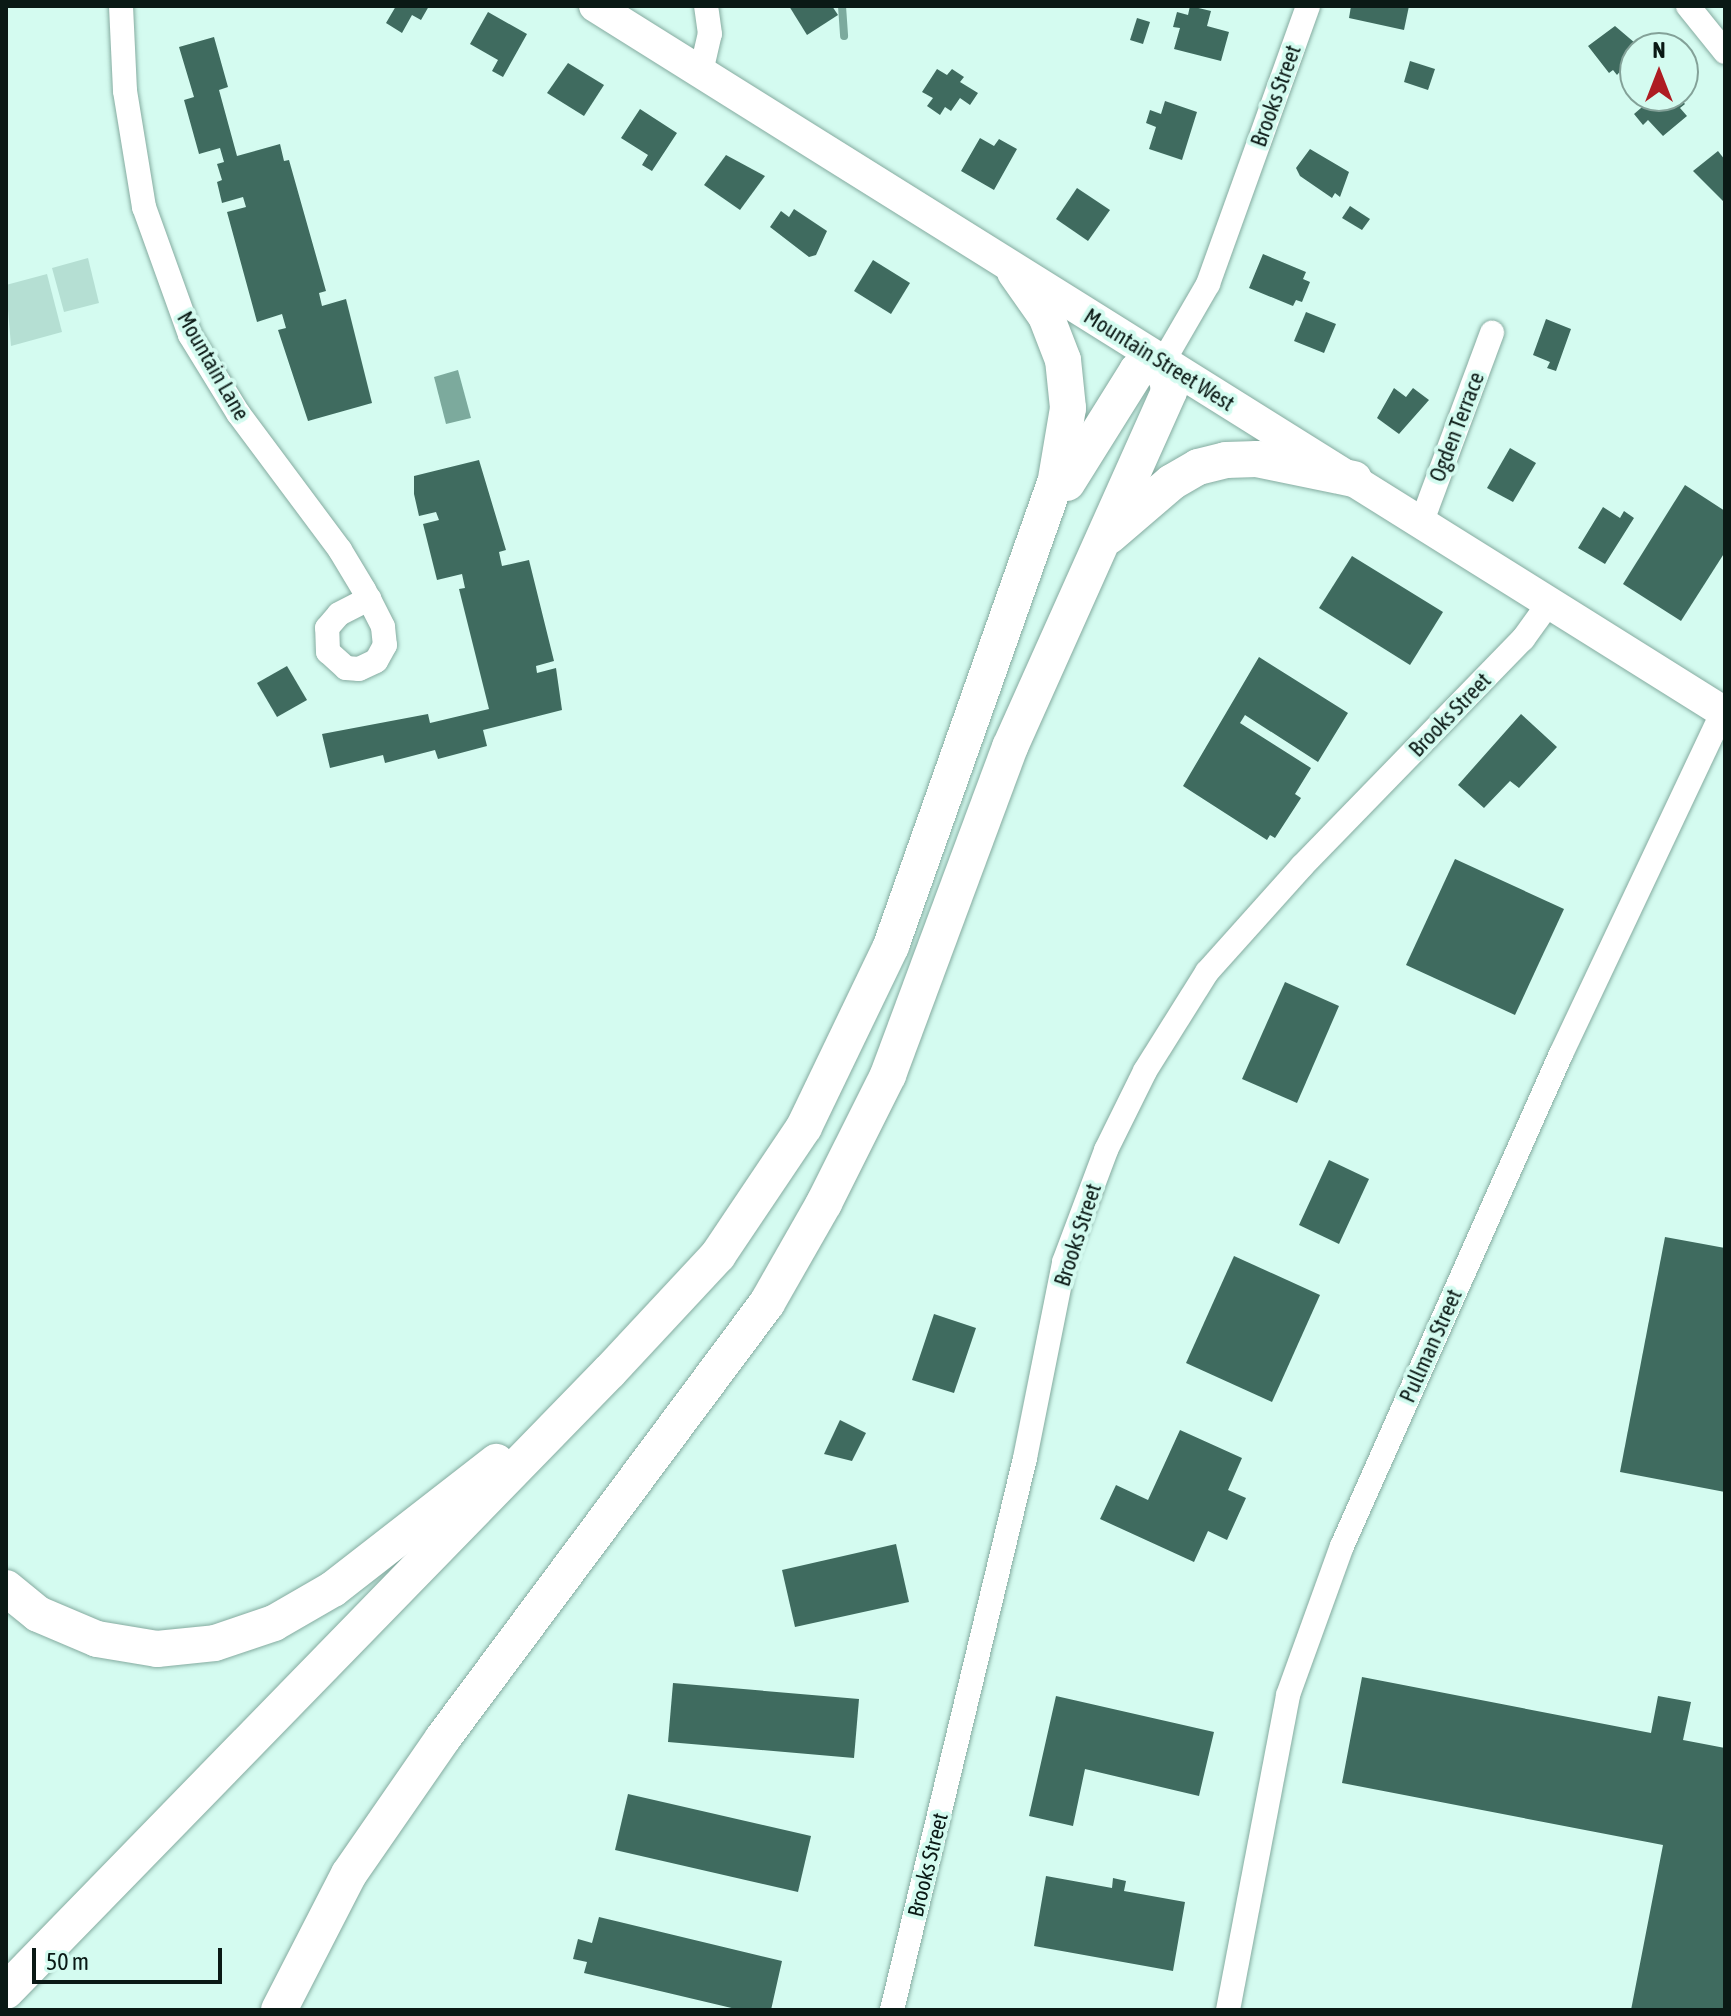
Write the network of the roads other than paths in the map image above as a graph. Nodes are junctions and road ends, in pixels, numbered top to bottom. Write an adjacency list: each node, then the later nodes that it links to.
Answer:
1 (121, 6): 15 (street, Mountain Lane)
2 (595, 6): 7 (main road, Mountain Street West)
3 (706, 6): 7 (street)
4 (1308, 6): 10 (street, Brooks Street)
5 (1688, 6): 6 (street)
6 (1725, 52)
7 (701, 72): 8 (main road, Mountain Street West)
8 (1015, 272): 10 (main road, Mountain Street West); 12 (highway)
9 (1492, 333): 13 (street, Ogden Terrace)
10 (1164, 360): 11 (main road, Mountain Street West); 12 (highway); 14 (highway)
11 (1354, 479): 13 (main road, Mountain Street West); 14 (highway)
12 (1046, 519): 18 (highway)
13 (1422, 521): 16 (main road, Mountain Street West)
14 (1102, 542): 21 (highway)
15 (369, 599)
16 (1549, 603): 17 (main road, Mountain Street West); 22 (street, Brooks Street)
17 (1724, 712): 23 (street, Pullman Street)
18 (582, 1401): 19 (highway); 20 (highway)
19 (6, 1588)
20 (6, 1991)
21 (279, 2010)
22 (892, 2010)
23 (1228, 2010)

